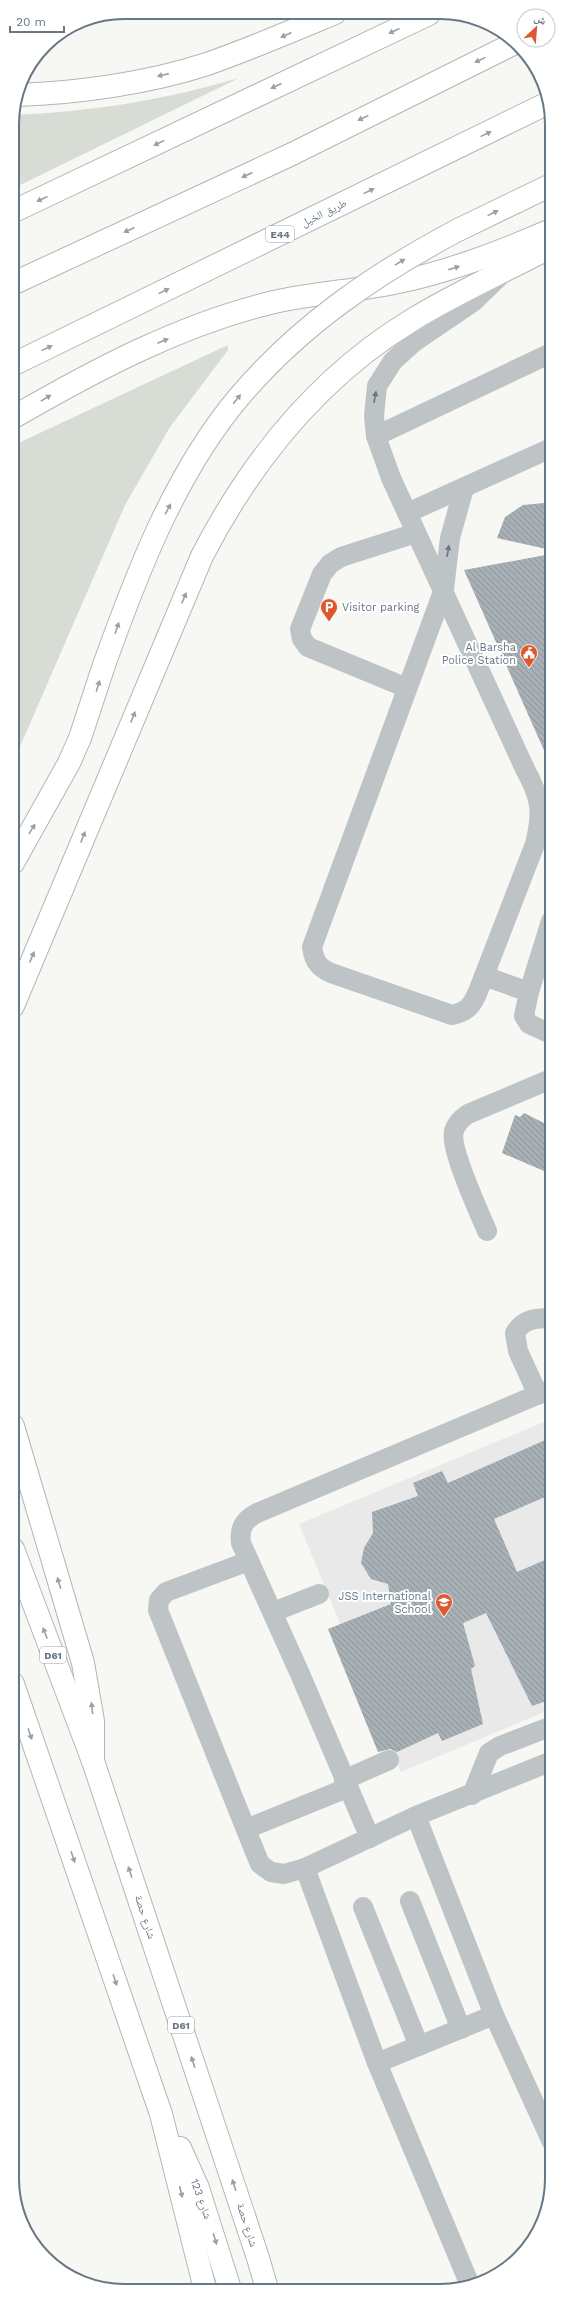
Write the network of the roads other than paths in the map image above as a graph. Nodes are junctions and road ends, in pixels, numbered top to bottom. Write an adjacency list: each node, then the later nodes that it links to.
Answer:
1 (321, 19): 4 (main road, one-way to 4)
2 (418, 19): 7 (main road, one-way to 7)
3 (509, 45): 11 (main road, one-way to 11)
4 (24, 94)
5 (543, 105): 13 (main road, طريق الخيل / E44, one-way to 5)
6 (545, 188): 25 (main road, one-way to 6, bridge)
7 (19, 209)
8 (545, 233): 14 (main road, one-way to 8)
9 (545, 250): 10 (main road)
10 (505, 271): 15 (street, one-way to 10); 28 (main road, one-way to 10)
11 (19, 281)
12 (545, 356): 15 (street)
13 (19, 362)
14 (19, 414)
15 (376, 436): 20 (street)
16 (545, 451): 18 (street)
17 (545, 461): 18 (street)
18 (520, 462): 19 (street)
19 (464, 488): 20 (street); 22 (street, one-way to 19)
20 (407, 513): 21 (street)
21 (416, 533): 22 (street); 23 (street)
22 (444, 589): 23 (street); 24 (street)
23 (407, 688): 27 (street)
24 (544, 792): 27 (street)
25 (19, 850)
26 (545, 956): 29 (street)
27 (484, 976): 29 (street)
28 (19, 992)
29 (529, 992): 30 (street)
30 (545, 1032)
31 (545, 1081): 32 (street)
32 (487, 1231)
33 (545, 1318): 34 (street)
34 (545, 1392): 36 (street)
35 (19, 1447): 43 (main road, one-way to 35)
36 (249, 1561): 39 (street); 48 (street)
37 (19, 1565): 43 (main road, شارع حصة / D61, one-way to 37)
38 (319, 1594): 39 (street)
39 (273, 1612): 45 (street)
40 (19, 1701): 57 (main road, one-way to 57)
41 (545, 1729): 46 (street)
42 (389, 1760): 45 (street)
43 (94, 1761): 62 (main road, شارع حصة / D61, one-way to 43)
44 (545, 1764): 46 (street)
45 (346, 1784): 48 (street); 49 (street)
46 (472, 1795): 47 (street)
47 (416, 1816): 49 (street); 53 (street)
48 (246, 1829): 50 (street)
49 (370, 1838): 50 (street)
50 (305, 1868): 56 (street)
51 (410, 1901): 54 (street)
52 (363, 1907): 55 (street)
53 (494, 2015): 54 (street); 58 (street)
54 (461, 2029): 55 (street)
55 (419, 2046): 56 (street)
56 (378, 2063): 59 (street)
57 (161, 2114): 60 (main road, one-way to 60); 61 (main road, شارع 123, one-way to 61)
58 (545, 2127)
59 (468, 2280)
60 (204, 2284)
61 (228, 2284)
62 (266, 2284)

